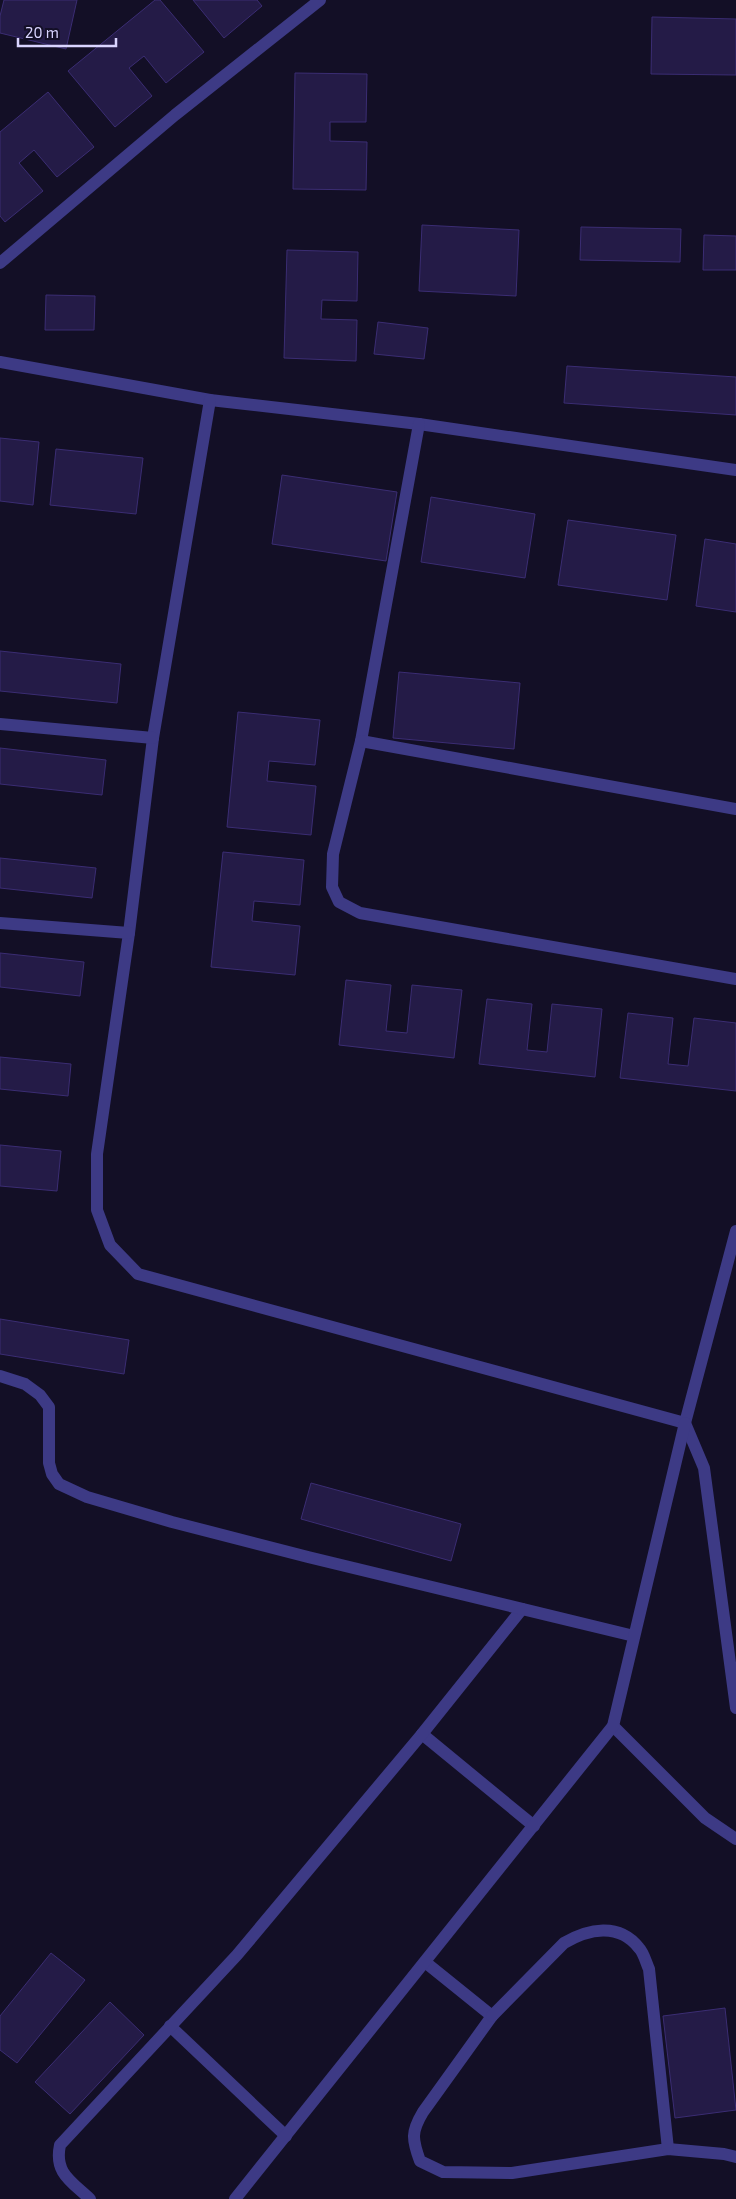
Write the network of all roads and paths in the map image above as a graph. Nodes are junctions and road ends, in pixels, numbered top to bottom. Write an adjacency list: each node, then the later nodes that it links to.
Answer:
1 (320, 0): 2 (street)
2 (0, 263)
3 (0, 362): 4 (street)
4 (210, 400): 5 (street); 8 (street)
5 (419, 424): 6 (street); 9 (street)
6 (736, 470)
7 (0, 724): 8 (street)
8 (154, 738): 12 (street)
9 (361, 741): 10 (street); 13 (street)
10 (736, 809)
11 (0, 923): 12 (street)
12 (129, 933): 17 (street)
13 (736, 979)
14 (736, 1231): 15 (street)
15 (731, 1274): 17 (street)
16 (0, 1376): 18 (street)
17 (685, 1423): 19 (street); 20 (street)
18 (522, 1609): 19 (street); 22 (street)
19 (634, 1636): 21 (street)
20 (736, 1708)
21 (612, 1726): 23 (street); 24 (street)
22 (422, 1734): 23 (street); 27 (street)
23 (534, 1826): 25 (street)
24 (736, 1839)
25 (425, 1962): 26 (street); 28 (street)
26 (492, 2016): 29 (street); 29 (street)
27 (170, 2026): 28 (street); 31 (street)
28 (286, 2136): 32 (street)
29 (668, 2149): 30 (street)
30 (736, 2157)
31 (90, 2199)
32 (234, 2199)

